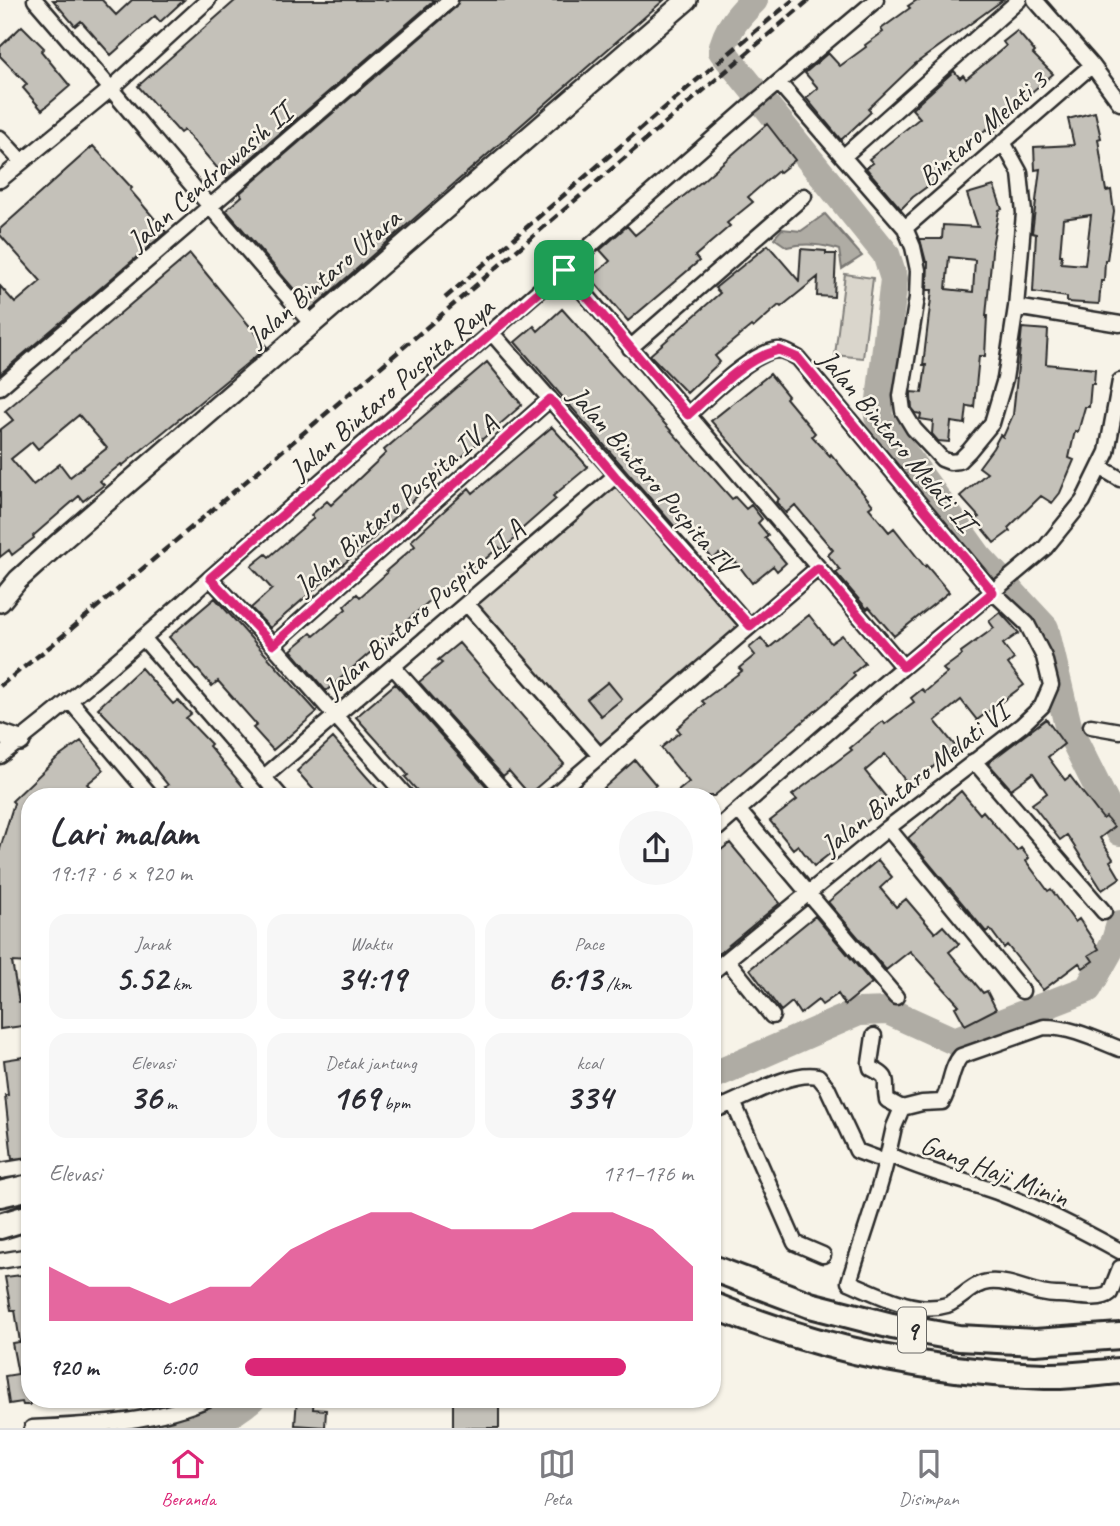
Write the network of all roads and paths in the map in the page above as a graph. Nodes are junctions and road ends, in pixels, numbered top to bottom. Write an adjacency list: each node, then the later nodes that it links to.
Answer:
1 (35, 0): 10 (street)
2 (208, 0): 10 (street)
3 (450, 0): 18 (street, Jalan Cendrawasih II)
4 (687, 0): 22 (main road, Jalan Bintaro Utara)
5 (876, 0): 9 (street, Jalan Bintaro Puspita Raya)
6 (1019, 0): 14 (street)
7 (1035, 0): 8 (street)
8 (1092, 65): 11 (street); 13 (street, Bintaro Melati 3)
9 (774, 87): 14 (street); 20 (street, Jalan Bintaro Puspita Raya)
10 (112, 88): 15 (street); 18 (street)
11 (1120, 103)
12 (0, 138): 15 (street)
13 (1003, 142): 19 (street, Bintaro Melati 3); 21 (street)
14 (844, 156): 19 (street)
15 (22, 162): 16 (street)
16 (0, 180)
17 (804, 196): 25 (street)
18 (210, 208): 22 (street); 27 (street, Jalan Cendrawasih II)
19 (905, 228): 21 (street)
20 (564, 270): 24 (street, Jalan Bintaro Puspita Raya); 25 (street)
21 (1016, 307): 23 (street)
22 (312, 324): 36 (main road, Jalan Bintaro Utara)
23 (1120, 324)
24 (491, 332): 28 (street, Jalan Bintaro Puspita IV); 34 (street, Jalan Bintaro Puspita Raya)
25 (630, 348): 29 (street)
26 (1120, 381): 30 (street)
27 (0, 387)
28 (550, 399): 31 (street, Jalan Bintaro Puspita IV); 40 (street, Jalan Bintaro Puspita IV A)
29 (688, 415): 33 (street); 35 (street, Jalan Bintaro Melati II)
30 (1100, 467): 32 (street); 35 (street)
31 (615, 476): 37 (street, Jalan Bintaro Puspita II A); 38 (street, Jalan Bintaro Puspita IV)
32 (1120, 479)
33 (818, 568): 38 (street); 41 (street)
34 (210, 578): 39 (street, Jalan Bintaro Puspita Raya); 40 (street)
35 (996, 590): 41 (street); 50 (street, Jalan Bintaro Melati VI)
36 (0, 602)
37 (467, 604): 42 (street, Jalan Bintaro Puspita II A); 49 (street)
38 (750, 626): 49 (street)
39 (144, 639): 43 (street, Jalan Bintaro Puspita Raya); 51 (street)
40 (273, 645): 44 (street)
41 (903, 667): 57 (street)
42 (394, 668): 44 (street, Jalan Bintaro Puspita II A); 55 (street)
43 (71, 702): 47 (street, Jalan Bintaro Puspita Raya); 52 (street)
44 (335, 715): 51 (street, Jalan Bintaro Puspita II A); 54 (street)
45 (1091, 726): 46 (street)
46 (1120, 731)
47 (9, 740): 48 (street, Jalan Bintaro Puspita Raya)
48 (0, 756)
49 (600, 756): 56 (street)
50 (974, 761): 59 (street, Jalan Bintaro Melati VI); 61 (street)
51 (264, 777): 53 (street)
52 (143, 788)
53 (273, 788)
54 (399, 788)
55 (501, 788)
56 (562, 788)
57 (739, 811): 58 (street); 60 (street)
58 (721, 826)
59 (888, 828): 60 (street, Jalan Bintaro Melati VI); 64 (street)
60 (809, 893): 62 (street, Jalan Bintaro Melati VI); 65 (street)
61 (1104, 912)
62 (727, 960): 63 (street, Jalan Bintaro Melati VI); 66 (street)
63 (721, 965)
64 (1022, 991)
65 (896, 997)
66 (772, 1016)
67 (874, 1036): 71 (street)
68 (1120, 1049): 71 (street)
69 (734, 1104): 70 (street); 72 (street); 80 (street)
70 (721, 1108)
71 (902, 1108): 72 (street)
72 (882, 1156): 79 (street, Gang Haji Minin); 83 (street, Gang Haji Minin)
73 (21, 1168): 74 (street)
74 (0, 1171)
75 (21, 1189): 76 (highway)
76 (0, 1194)
77 (21, 1220): 78 (highway)
78 (0, 1226)
79 (1120, 1251)
80 (823, 1255)
81 (21, 1258): 82 (street)
82 (0, 1261)
83 (1120, 1268)
84 (721, 1271): 86 (highway, 9)
85 (721, 1308): 87 (highway, 9)
86 (1120, 1336)
87 (1120, 1371)
88 (188, 1408): 89 (street)
89 (32, 1428)

